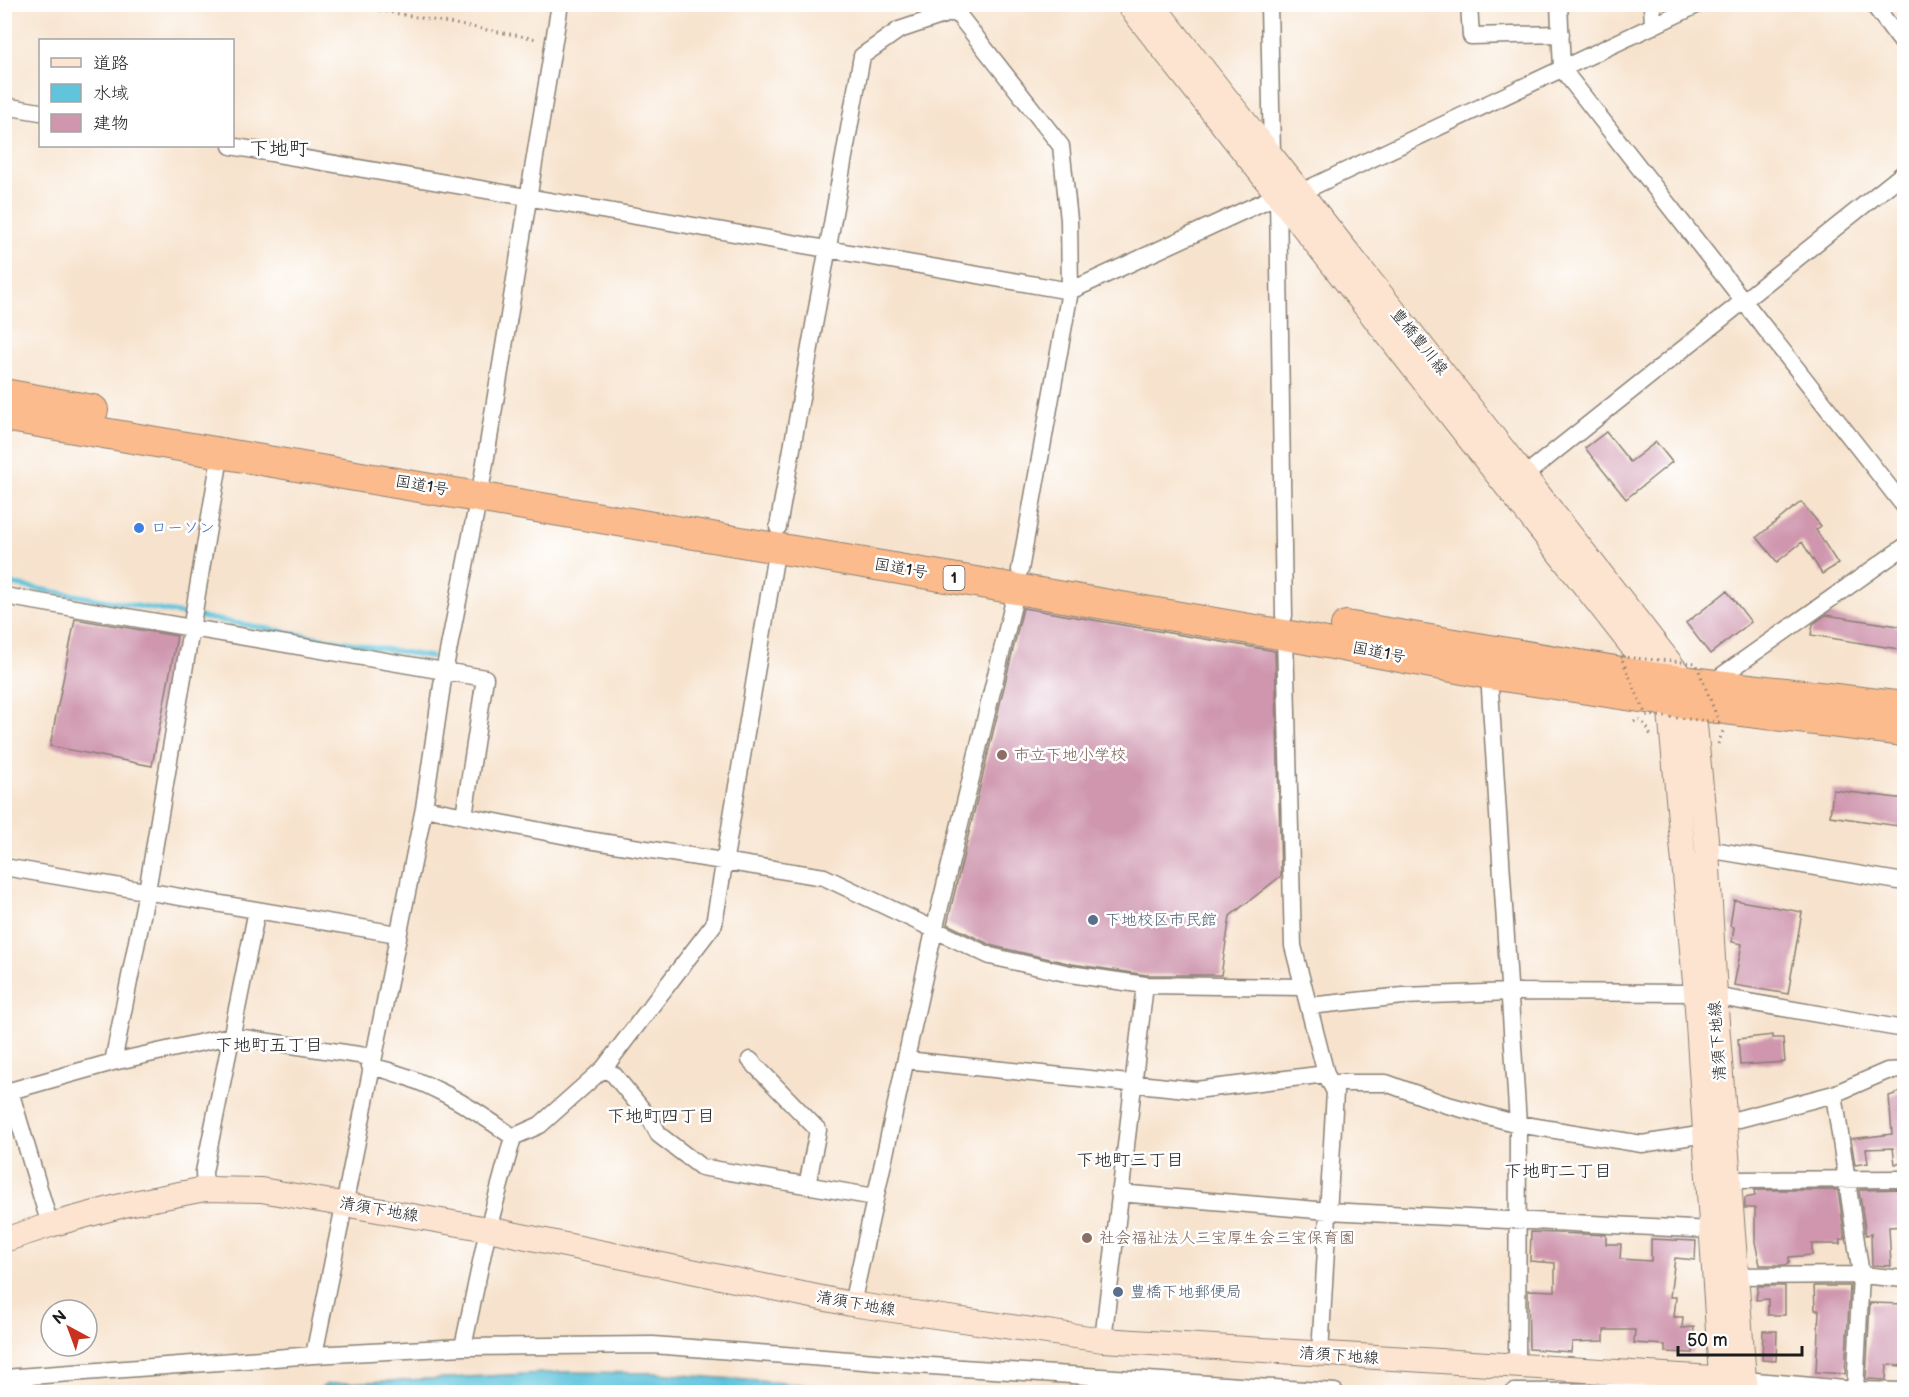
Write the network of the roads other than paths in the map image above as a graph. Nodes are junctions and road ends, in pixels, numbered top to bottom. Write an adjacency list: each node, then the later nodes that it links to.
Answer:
1 (560, 4): 21 (street)
2 (1128, 4): 20 (main road, 豊橋豊川線)
3 (1152, 4): 18 (main road, 豊橋豊川線)
4 (1269, 4): 18 (street)
5 (1469, 4): 12 (street)
6 (1559, 4): 12 (street)
7 (1652, 4): 11 (street)
8 (1699, 4): 11 (street)
9 (1873, 4): 13 (street)
10 (953, 8): 22 (street); 23 (street)
11 (1653, 26): 14 (street)
12 (1560, 34): 14 (street)
13 (1905, 45)
14 (1562, 69): 20 (street); 24 (street)
15 (4, 106): 16 (street)
16 (39, 112)
17 (234, 147): 21 (street)
18 (1272, 156): 20 (main road, 豊橋豊川線)
19 (1905, 173): 24 (street)
20 (1288, 194): 23 (street); 28 (main road, 豊橋豊川線); 36 (street); 39 (main road, 豊橋豊川線)
21 (529, 197): 22 (street); 29 (street)
22 (827, 249): 23 (street); 31 (street)
23 (1070, 291): 33 (street)
24 (1744, 301): 28 (street); 30 (street)
25 (4, 394): 29 (highway, 国道1号 / 1)
26 (4, 416): 27 (highway, 国道1号 / 1)
27 (221, 451): 29 (highway, 国道1号 / 1); 35 (street)
28 (1526, 475): 39 (main road, 豊橋豊川線)
29 (481, 485): 31 (highway, 国道1号 / 1); 37 (street)
30 (1905, 506)
31 (777, 537): 33 (highway, 国道1号 / 1); 45 (street)
32 (1905, 547): 39 (street)
33 (1019, 579): 36 (highway, 国道1号 / 1); 50 (street)
34 (4, 596): 35 (street)
35 (191, 621): 37 (street); 48 (street)
36 (1285, 625): 38 (highway, 国道1号 / 1); 39 (highway, 国道1号 / 1); 53 (street)
37 (444, 672): 42 (street); 43 (street)
38 (1489, 674): 39 (highway, 国道1号 / 1); 54 (street)
39 (1683, 690): 40 (highway, 国道1号 / 1); 41 (highway, 国道1号 / 1); 44 (main road, 清須下地線); 55 (main road, 清須下地線)
40 (1905, 707)
41 (1905, 731)
42 (424, 808): 43 (street); 51 (street)
43 (464, 816): 45 (street)
44 (1707, 849): 47 (street); 55 (main road, 清須下地線)
45 (722, 861): 50 (street); 63 (street)
46 (4, 867): 48 (street)
47 (1905, 882)
48 (147, 891): 49 (street); 61 (street)
49 (257, 910): 51 (street); 58 (street)
50 (934, 931): 52 (street); 60 (street)
51 (397, 933): 62 (street)
52 (1145, 985): 53 (street); 66 (street)
53 (1304, 987): 56 (street)
54 (1511, 992): 55 (street); 56 (street); 68 (street)
55 (1705, 994): 57 (street); 69 (main road, 清須下地線)
56 (1309, 1006): 65 (street)
57 (1905, 1029)
58 (230, 1036): 61 (street); 62 (street); 75 (street)
59 (750, 1060): 74 (street)
60 (906, 1060): 66 (street); 77 (street)
61 (113, 1062): 81 (street)
62 (371, 1062): 70 (street); 78 (street)
63 (604, 1068): 70 (street); 74 (street)
64 (1905, 1070): 67 (street)
65 (1328, 1079): 66 (street); 68 (street); 79 (street)
66 (1135, 1086): 76 (street)
67 (1833, 1094): 69 (street); 71 (street)
68 (1518, 1124): 69 (street); 80 (street)
69 (1715, 1128): 73 (main road, 清須下地線); 83 (main road, 清須下地線)
70 (513, 1137): 82 (street)
71 (1846, 1179): 72 (street); 73 (street); 85 (street)
72 (1905, 1179)
73 (1730, 1180): 86 (main road, 清須下地線)
74 (807, 1186): 77 (street)
75 (205, 1189): 78 (main road, 清須下地線); 81 (main road, 清須下地線)
76 (1119, 1193): 79 (street); 89 (street)
77 (876, 1197): 88 (street)
78 (344, 1204): 82 (main road, 清須下地線); 92 (street)
79 (1328, 1211): 80 (street); 91 (street)
80 (1519, 1221): 83 (street); 93 (street)
81 (50, 1225): 84 (main road, 清須下地線)
82 (488, 1229): 88 (main road, 清須下地線); 90 (street)
83 (1712, 1230): 95 (main road, 清須下地線)
84 (4, 1240)
85 (1862, 1275): 86 (street); 87 (street); 96 (street)
86 (1735, 1276): 95 (main road, 清須下地線)
87 (1905, 1279)
88 (852, 1304): 89 (main road, 清須下地線)
89 (1103, 1340): 91 (main road, 清須下地線)
90 (463, 1347): 92 (street); 99 (street)
91 (1320, 1354): 93 (main road, 清須下地線)
92 (314, 1355): 94 (street)
93 (1517, 1367): 95 (main road, 清須下地線)
94 (4, 1378)
95 (1733, 1386): 96 (street)
96 (1855, 1390): 98 (street)
97 (1677, 1391): 100 (street)
98 (1905, 1391)
99 (1335, 1392)
100 (1514, 1392)

